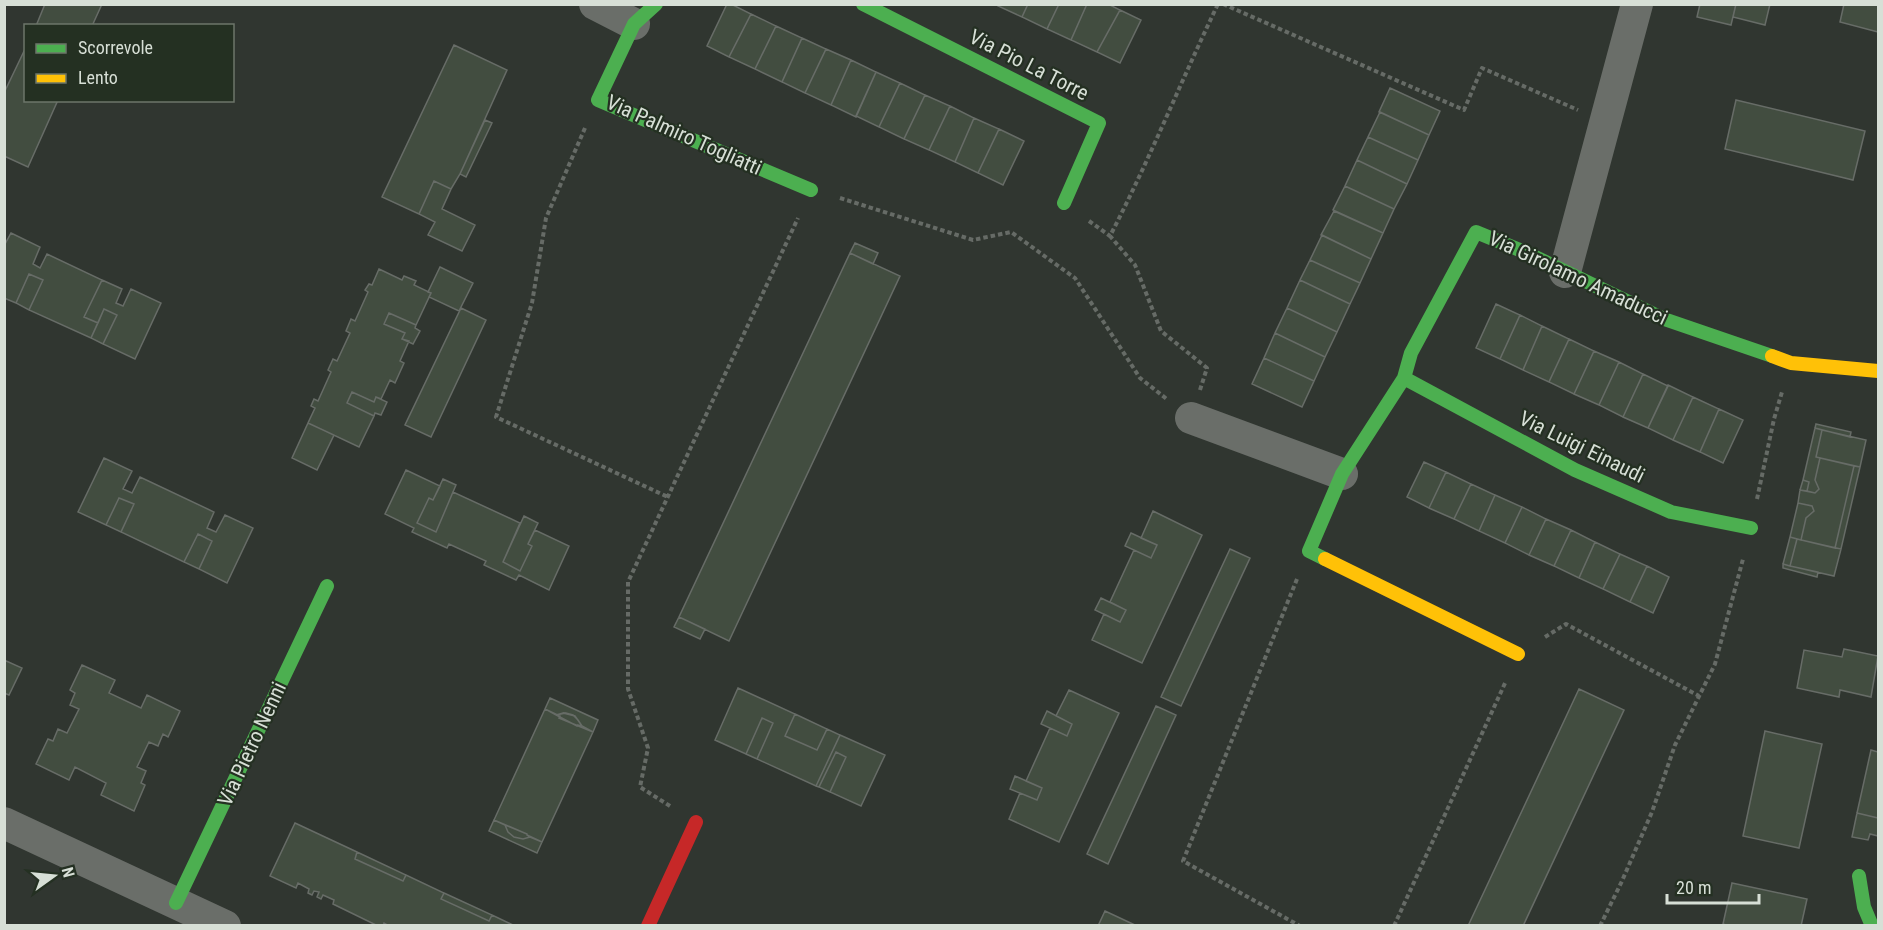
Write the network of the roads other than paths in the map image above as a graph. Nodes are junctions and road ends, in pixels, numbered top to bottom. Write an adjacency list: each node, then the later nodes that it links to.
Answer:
1 (595, 4): 4 (street, Via Palmiro Togliatti)
2 (863, 4): 6 (street, Via Pio La Torre)
3 (1637, 4): 7 (street)
4 (645, 14): 5 (street, Via Palmiro Togliatti)
5 (811, 190)
6 (1064, 203)
7 (1564, 272): 8 (street, Via Girolamo Amaducci); 9 (street, Via Girolamo Amaducci)
8 (1878, 371)
9 (1404, 378): 11 (street, Via Girolamo Amaducci); 12 (street, Via Luigi Einaudi)
10 (1191, 418): 11 (street)
11 (1342, 474): 14 (street, Via Girolamo Amaducci)
12 (1751, 528)
13 (327, 586): 18 (street, Via Pietro Nenni)
14 (1518, 654)
15 (696, 822): 20 (street)
16 (4, 823): 18 (street)
17 (1859, 876): 21 (street)
18 (176, 903): 19 (street)
19 (225, 926)
20 (648, 926)
21 (1872, 926)

